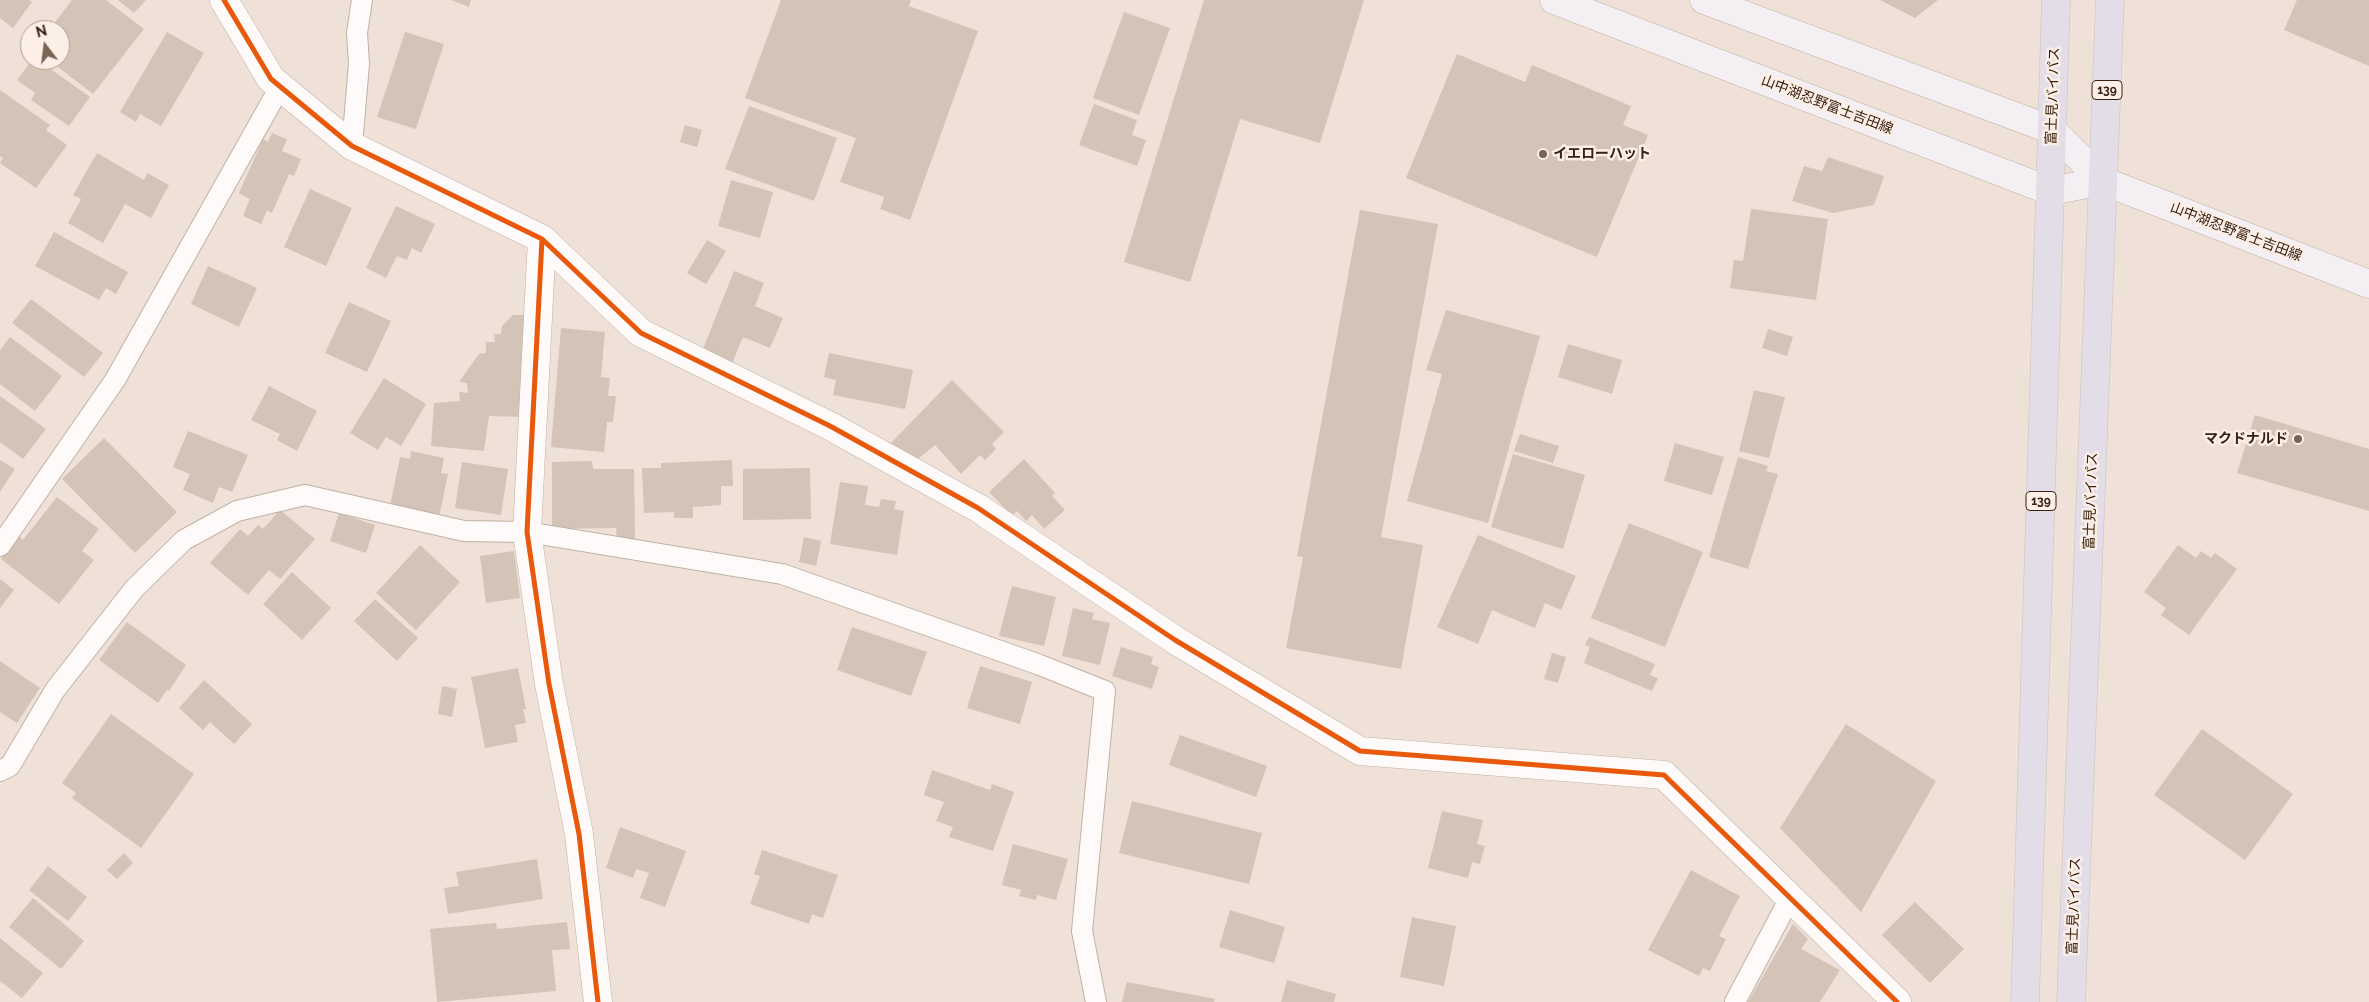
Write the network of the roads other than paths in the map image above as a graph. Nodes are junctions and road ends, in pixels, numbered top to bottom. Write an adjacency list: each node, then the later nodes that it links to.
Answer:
1 (224, 0): 7 (street)
2 (362, 0): 9 (lane)
3 (1554, 0): 11 (main road, 山中湖忍野富士吉田線)
4 (1704, 0): 8 (main road, 山中湖忍野富士吉田線)
5 (2056, 0): 8 (highway, 富士見バイパス / 139)
6 (2110, 0): 10 (highway, 富士見バイパス / 139)
7 (280, 87): 9 (street); 15 (lane)
8 (2052, 130): 10 (main road, 山中湖忍野富士吉田線); 11 (highway, 富士見バイパス / 139)
9 (352, 146): 12 (street)
10 (2103, 181): 11 (main road); 13 (main road, 山中湖忍野富士吉田線); 23 (highway, 富士見バイパス / 139)
11 (2050, 191): 22 (highway, 富士見バイパス / 139)
12 (542, 239): 14 (street); 17 (street)
13 (2369, 284)
14 (527, 532): 16 (lane); 18 (street); 19 (lane)
15 (0, 546)
16 (0, 771)
17 (1790, 898): 20 (lane); 21 (street)
18 (598, 1002)
19 (1096, 1002)
20 (1735, 1002)
21 (1897, 1002)
22 (2025, 1002)
23 (2070, 1002)

